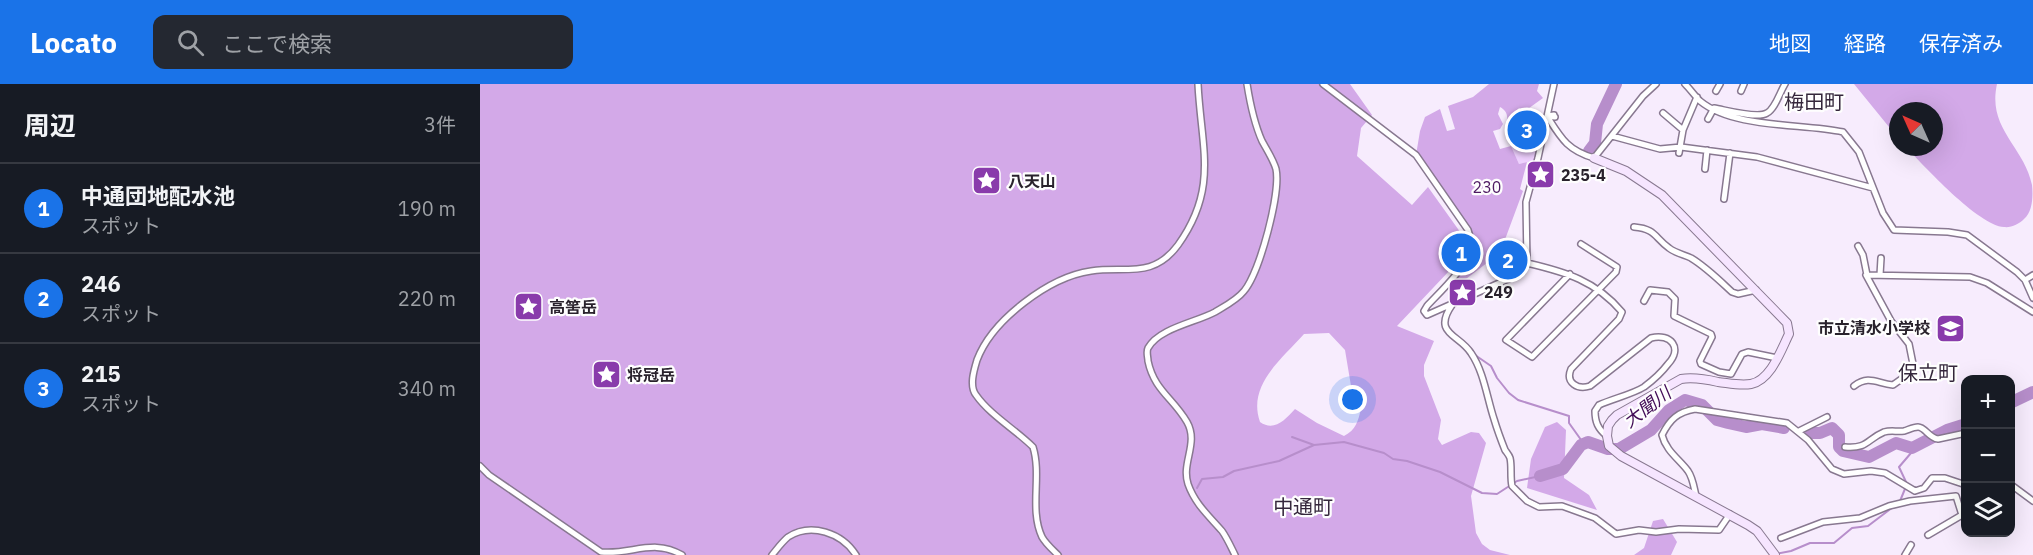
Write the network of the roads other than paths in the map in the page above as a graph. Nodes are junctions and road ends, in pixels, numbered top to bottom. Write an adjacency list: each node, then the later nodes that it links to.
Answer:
1 (1198, 84): 59 (street)
2 (1247, 84): 60 (street)
3 (1323, 84): 38 (street)
4 (1554, 84): 13 (street)
5 (1656, 84): 16 (street)
6 (1685, 84): 10 (street)
7 (1744, 84): 9 (street)
8 (1785, 84): 11 (street)
9 (1741, 91)
10 (1697, 97): 11 (street); 15 (street)
11 (1714, 108): 14 (street); 22 (street)
12 (1663, 113): 15 (street)
13 (1552, 116): 20 (street); 28 (street)
14 (1708, 119)
15 (1683, 130): 17 (street)
16 (1612, 135): 17 (street); 20 (street)
17 (1680, 150): 18 (street)
18 (1707, 150): 19 (street); 21 (street)
19 (1730, 153): 22 (street); 23 (street)
20 (1594, 158): 35 (street)
21 (1706, 169)
22 (1873, 188): 33 (street)
23 (1724, 199)
24 (1634, 227): 35 (street)
25 (1581, 244): 34 (street)
26 (1858, 246): 30 (street)
27 (1881, 258): 31 (street)
28 (1527, 263): 29 (street); 38 (street)
29 (1570, 274): 34 (street); 34 (street)
30 (1867, 275): 31 (street); 41 (street)
31 (1880, 275): 39 (street)
32 (2033, 275): 33 (street)
33 (2025, 280): 36 (street)
34 (1600, 290): 45 (street)
35 (1756, 290): 40 (street)
36 (2033, 298)
37 (1644, 301): 40 (street)
38 (1453, 304): 52 (street)
39 (2033, 312)
40 (1777, 358): 45 (street)
41 (1854, 386)
42 (1827, 417): 43 (street)
43 (1799, 431): 48 (street); 50 (street)
44 (1961, 434): 46 (street)
45 (1607, 436): 50 (street)
46 (1845, 447)
47 (480, 466): 56 (street)
48 (1961, 484)
49 (2017, 488): 51 (street)
50 (1696, 496): 52 (street)
51 (2033, 501)
52 (1730, 514): 61 (street)
53 (1928, 535): 54 (street)
54 (1781, 538)
55 (1911, 545): 62 (street)
56 (682, 555)
57 (772, 555): 58 (street)
58 (856, 555)
59 (1058, 555)
60 (1235, 555)
61 (1775, 555)
62 (1905, 555)

